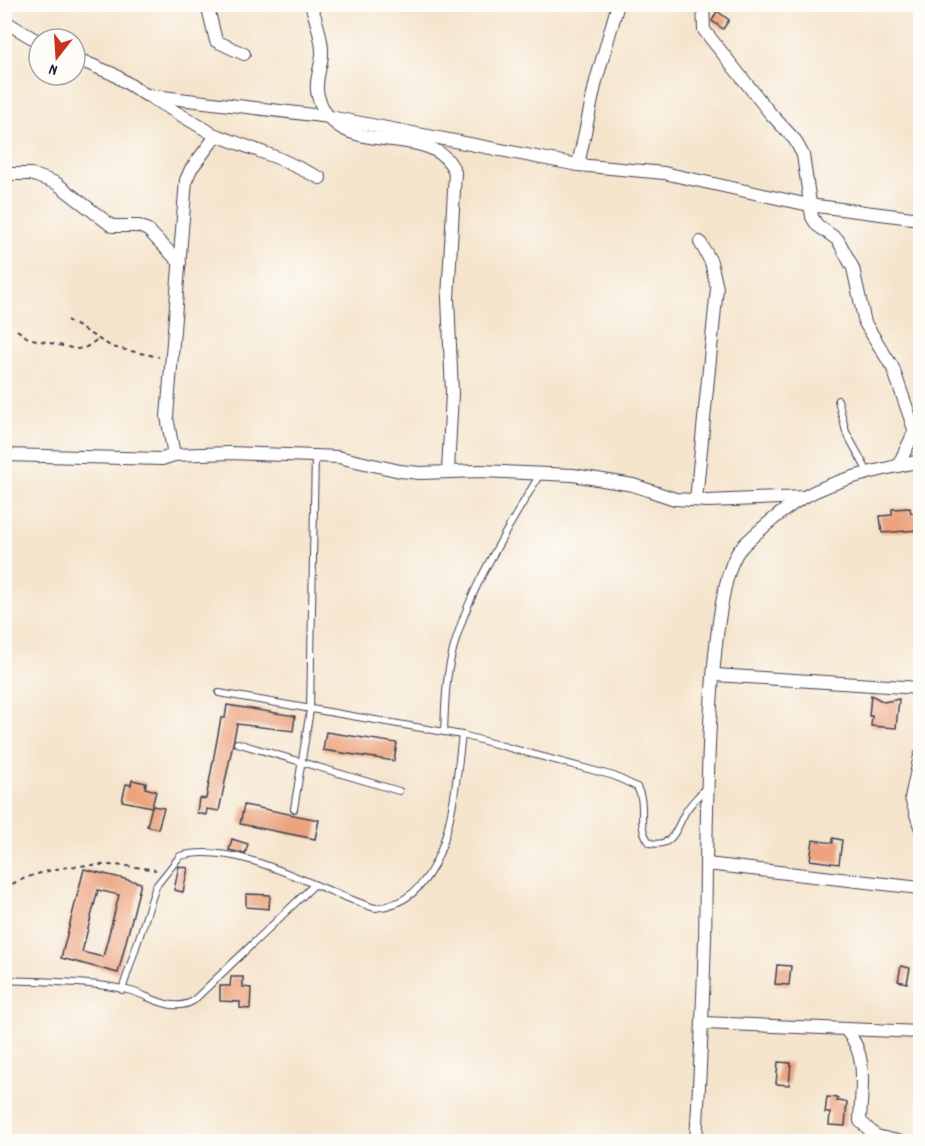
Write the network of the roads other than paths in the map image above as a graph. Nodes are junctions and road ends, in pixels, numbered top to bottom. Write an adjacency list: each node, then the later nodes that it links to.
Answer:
1 (207, 4): 7 (street)
2 (311, 4): 10 (street)
3 (618, 4): 12 (street)
4 (703, 4): 15 (street)
5 (4, 21): 6 (street)
6 (27, 35)
7 (244, 54)
8 (87, 63): 9 (street)
9 (146, 95): 10 (street); 11 (street)
10 (330, 117): 12 (street); 26 (street)
11 (216, 136): 14 (street); 18 (street)
12 (578, 165): 15 (street)
13 (4, 174): 18 (street)
14 (320, 178)
15 (809, 205): 16 (street); 20 (street)
16 (921, 219)
17 (700, 242): 30 (street)
18 (180, 263): 22 (street)
19 (838, 400): 28 (lane)
20 (917, 424): 25 (street)
21 (4, 455): 22 (street)
22 (174, 455): 23 (street)
23 (315, 456): 26 (street); 34 (lane)
24 (921, 461): 25 (street)
25 (898, 466): 28 (street)
26 (448, 471): 27 (street)
27 (540, 474): 30 (street); 35 (lane)
28 (869, 474): 29 (street)
29 (804, 497): 30 (street); 31 (street)
30 (696, 500)
31 (715, 675): 32 (street); 40 (street)
32 (921, 688)
33 (219, 693): 34 (lane)
34 (310, 710): 35 (lane); 39 (lane)
35 (444, 732): 36 (lane)
36 (462, 735): 40 (lane); 45 (lane)
37 (237, 743): 39 (lane)
38 (921, 756): 43 (street)
39 (303, 764): 41 (lane); 42 (lane)
40 (708, 786): 44 (street)
41 (399, 790)
42 (294, 809)
43 (921, 827)
44 (707, 864): 46 (street); 49 (street)
45 (314, 885): 48 (lane); 48 (lane)
46 (921, 888)
47 (4, 980): 48 (lane)
48 (122, 990)
49 (703, 1023): 50 (street); 52 (street)
50 (846, 1030): 51 (street); 53 (street)
51 (921, 1032)
52 (696, 1142)
53 (902, 1142)

